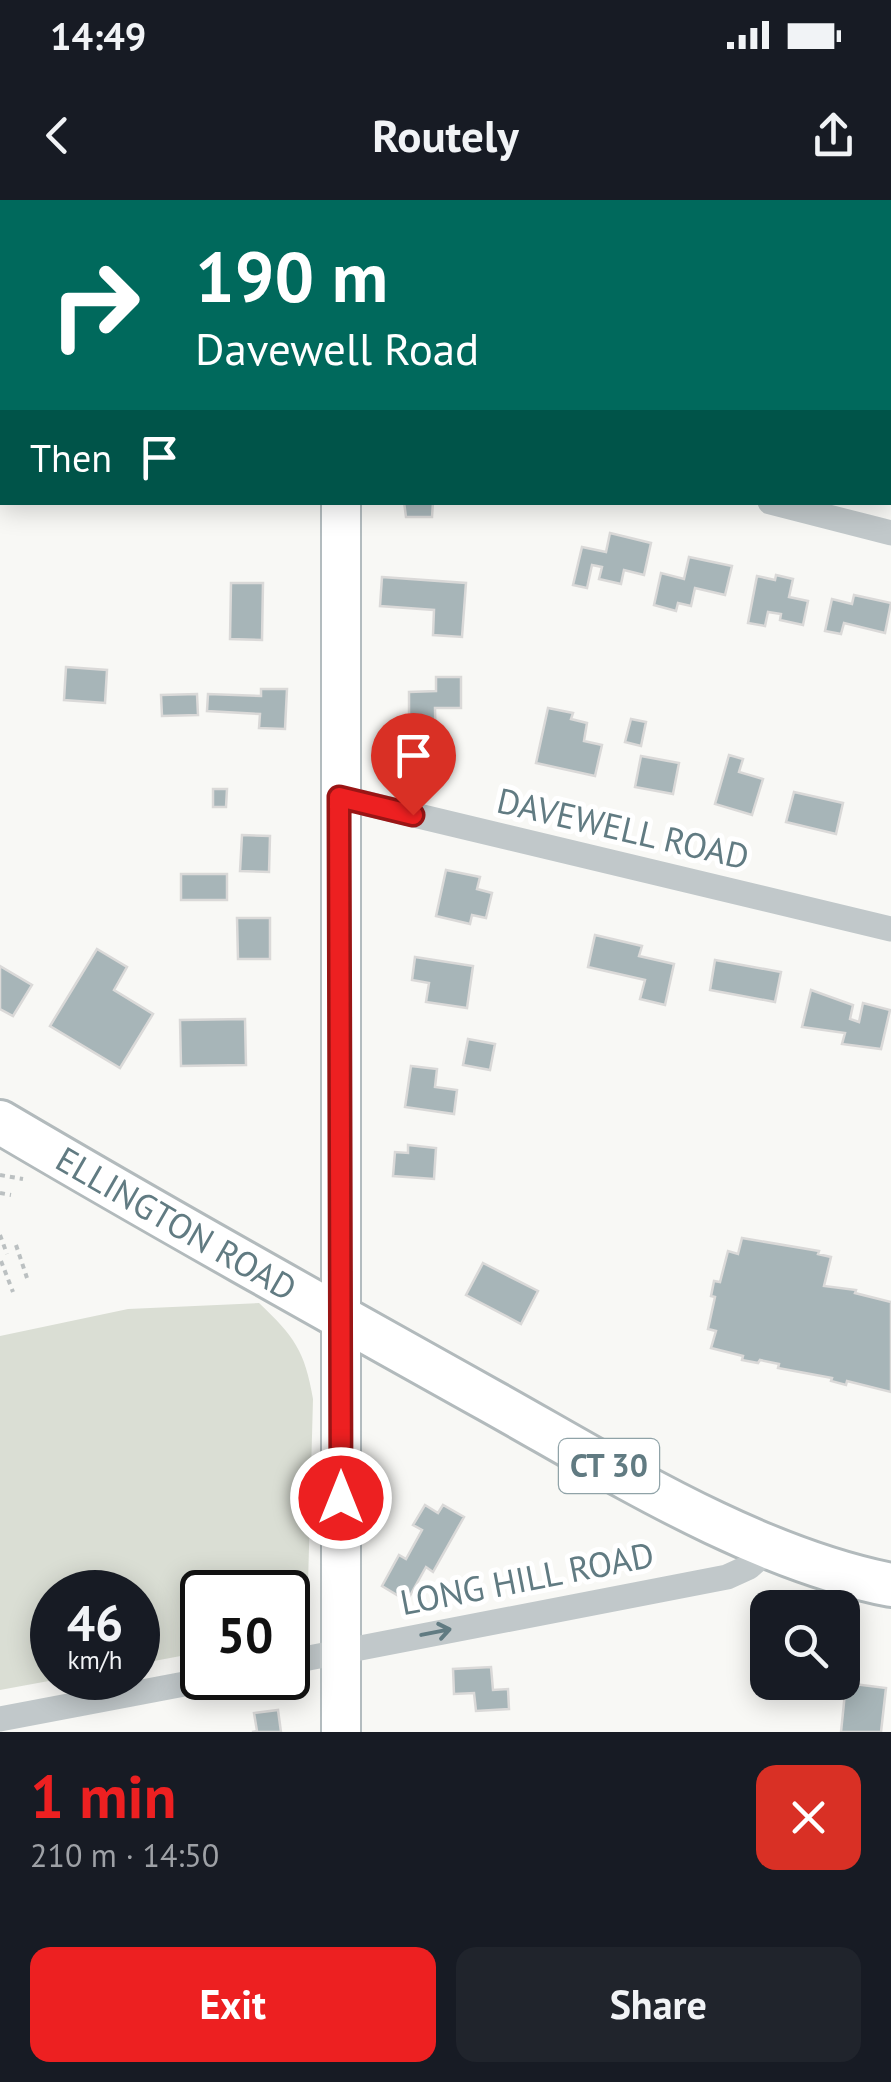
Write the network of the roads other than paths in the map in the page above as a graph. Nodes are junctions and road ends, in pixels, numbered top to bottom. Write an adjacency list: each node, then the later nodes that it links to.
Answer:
1 (341, 505): 4 (main road)
2 (782, 505): 3 (street)
3 (891, 533)
4 (339, 797): 5 (street, DAVEWELL ROAD); 7 (main road)
5 (891, 929)
6 (0, 1122): 7 (main road, ELLINGTON ROAD / CT 30)
7 (341, 1318): 8 (main road, ELLINGTON ROAD / CT 30); 10 (main road)
8 (771, 1548): 9 (main road, ELLINGTON ROAD / CT 30); 10 (street, LONG HILL ROAD, one-way to 8)
9 (891, 1585)
10 (340, 1650): 11 (street, LONG HILL ROAD); 14 (main road)
11 (310, 1657)
12 (180, 1685): 13 (street)
13 (0, 1719)
14 (341, 1732)

